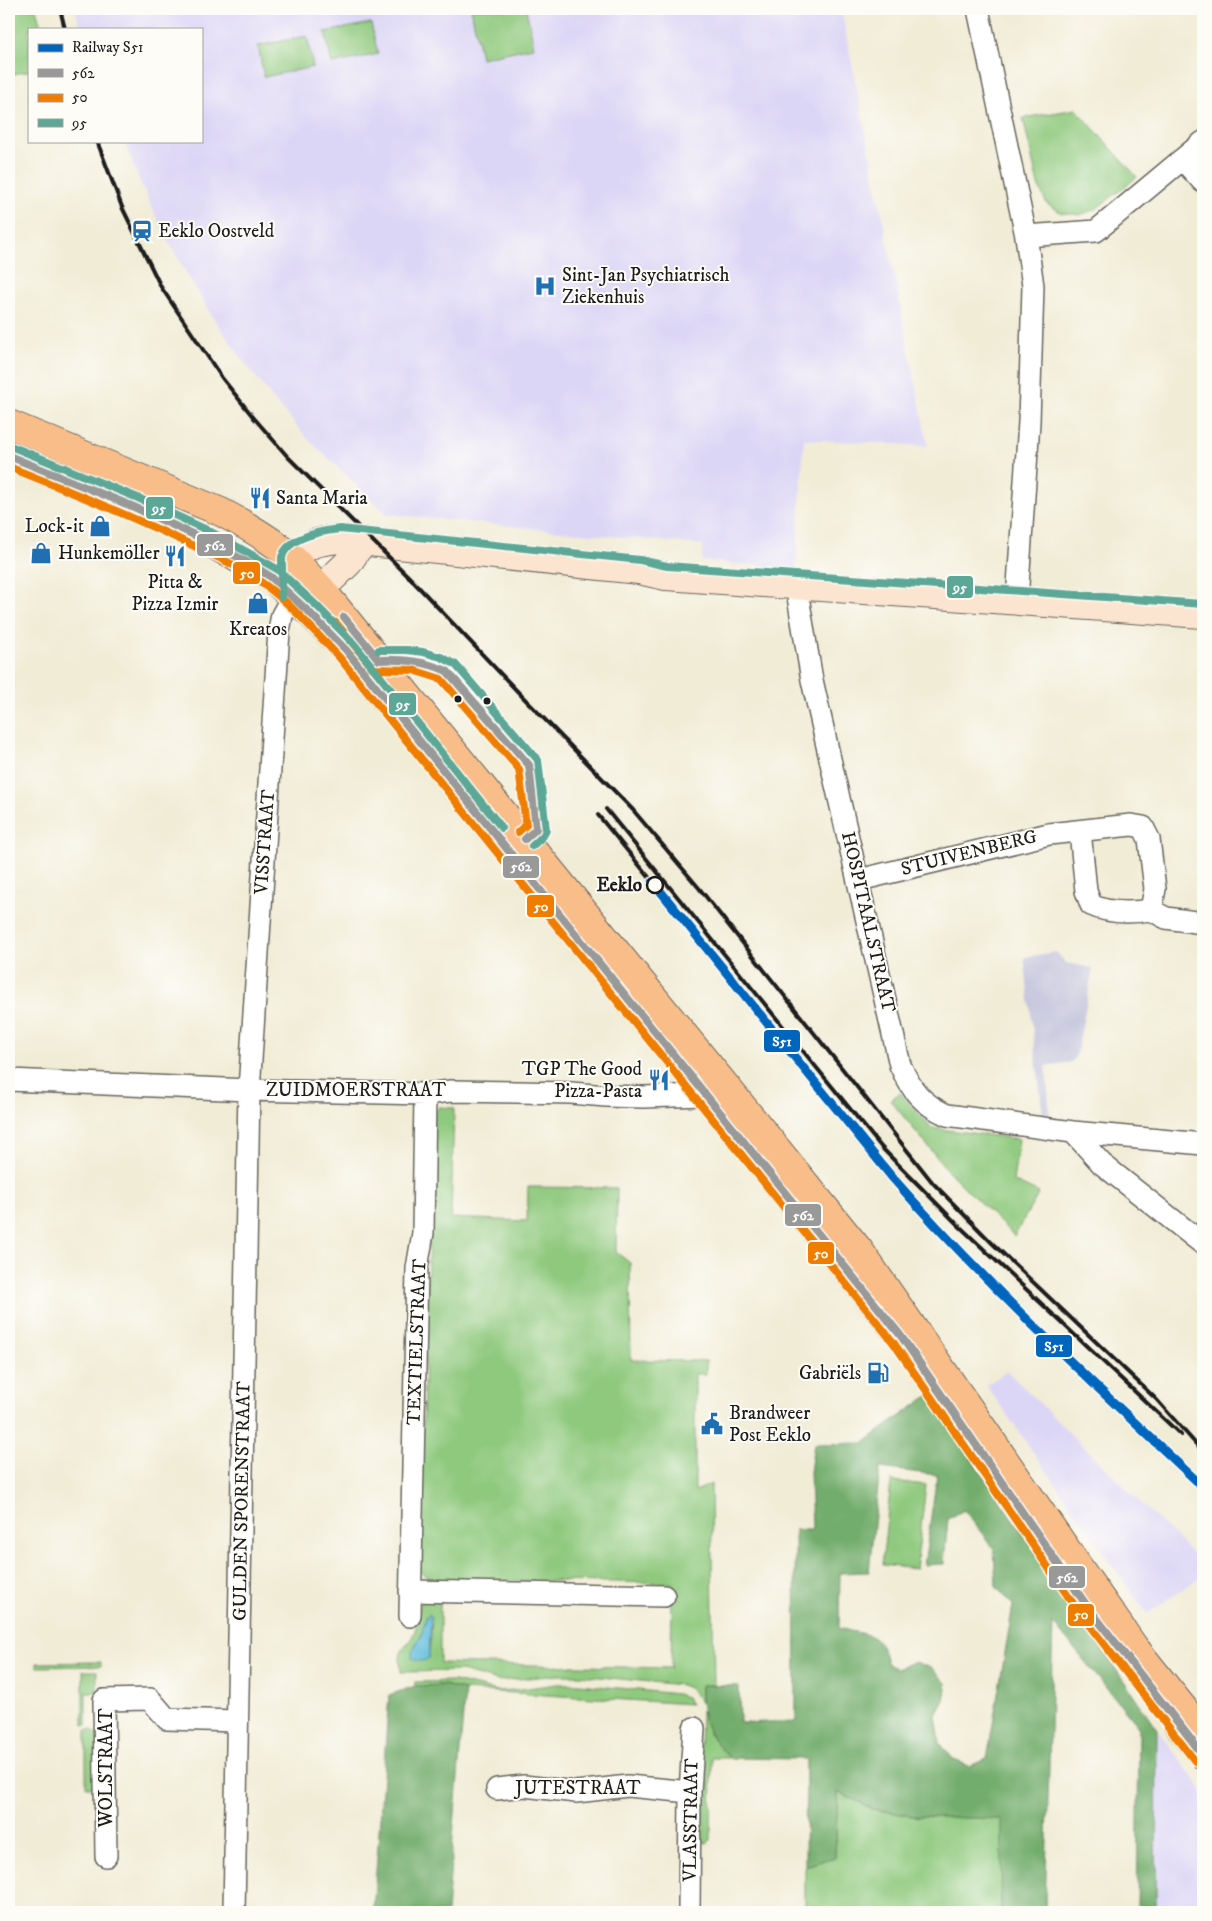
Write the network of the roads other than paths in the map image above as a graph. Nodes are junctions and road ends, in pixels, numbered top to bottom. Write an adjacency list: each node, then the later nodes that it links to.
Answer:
1 (978, 9): 5 (street)
2 (1203, 142): 3 (street)
3 (1183, 160): 4 (street); 5 (street)
4 (1203, 182)
5 (1026, 236): 14 (street)
6 (9, 424): 7 (main road)
7 (36, 434): 8 (street); 10 (main road)
8 (20, 461): 13 (main road)
9 (362, 542): 10 (street); 11 (street); 12 (street)
10 (292, 558): 12 (main road); 13 (street)
11 (796, 585): 14 (street); 17 (street, HOSPITAALSTRAAT)
12 (322, 589): 13 (street); 21 (main road)
13 (292, 598): 21 (main road); 22 (street, VISSTRAAT)
14 (1017, 600): 15 (street)
15 (1203, 614)
16 (1080, 831): 17 (street, STUIVENBERG); 18 (street); 18 (street, STUIVENBERG)
17 (859, 880): 24 (street, HOSPITAALSTRAAT)
18 (1151, 910): 19 (street)
19 (1203, 923)
20 (9, 1080): 22 (street, ZUIDMOERSTRAAT)
21 (713, 1088): 23 (street, ZUIDMOERSTRAAT); 32 (main road); 33 (main road)
22 (249, 1090): 23 (street, ZUIDMOERSTRAAT); 30 (street, GULDEN SPORENSTRAAT)
23 (425, 1094): 27 (street, TEXTIELSTRAAT)
24 (1073, 1132): 25 (street, HOSPITAALSTRAAT); 26 (street)
25 (1203, 1144)
26 (1203, 1244)
27 (410, 1591): 28 (street); 29 (street, TEXTIELSTRAAT)
28 (664, 1596)
29 (410, 1616)
30 (238, 1721): 36 (street, WOLSTRAAT); 37 (street, GULDEN SPORENSTRAAT)
31 (694, 1728): 35 (street, VLASSTRAAT)
32 (1203, 1733)
33 (1203, 1755)
34 (497, 1789): 35 (street, JUTESTRAAT)
35 (690, 1792): 38 (street, VLASSTRAAT)
36 (106, 1856)
37 (234, 1912)
38 (689, 1912)

